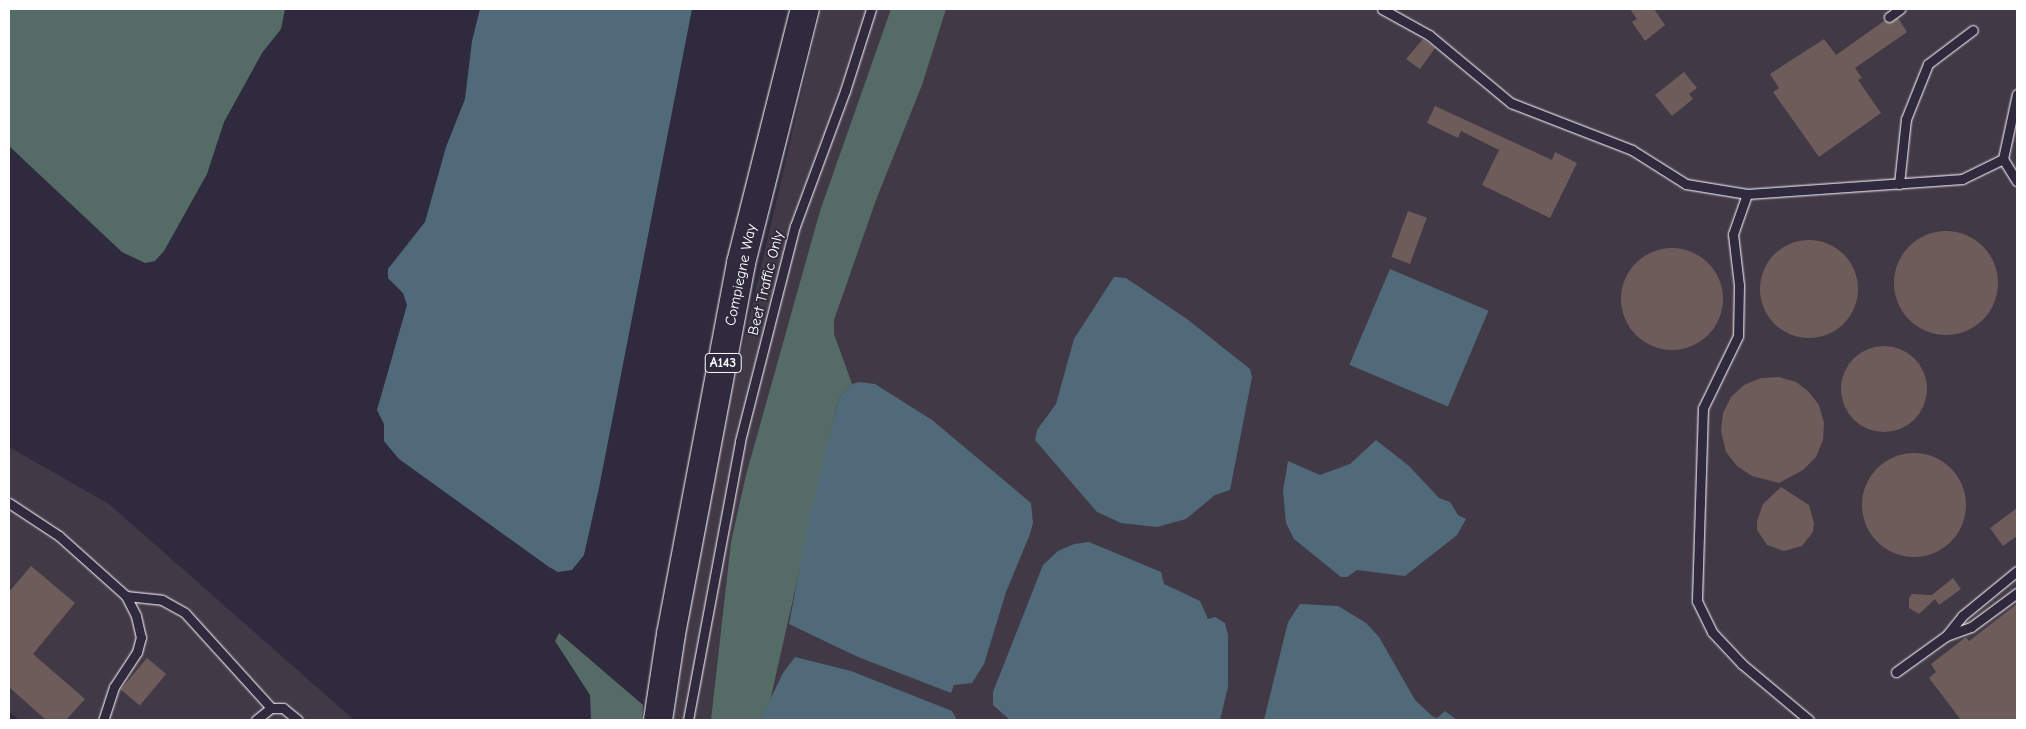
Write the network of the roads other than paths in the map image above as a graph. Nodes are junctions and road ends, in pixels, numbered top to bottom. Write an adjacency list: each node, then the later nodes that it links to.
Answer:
1 (805, 9): 22 (highway, Compiegne Way / A143)
2 (871, 9): 23 (lane, Beet Traffic Only)
3 (1382, 9): 11 (lane)
4 (1900, 9): 5 (lane)
5 (1889, 16)
6 (1972, 30): 10 (lane)
7 (2017, 94): 8 (lane)
8 (2003, 159): 9 (lane); 10 (lane)
9 (2017, 181)
10 (1899, 184): 11 (lane)
11 (1747, 194): 24 (lane)
12 (9, 502): 15 (lane)
13 (2017, 571): 16 (lane)
14 (2017, 593): 16 (lane)
15 (126, 596): 18 (lane); 19 (lane)
16 (1946, 636): 17 (lane)
17 (1896, 672)
18 (271, 708): 20 (lane); 21 (lane)
19 (103, 720)
20 (256, 720)
21 (298, 720)
22 (658, 720)
23 (688, 720)
24 (1809, 720)

